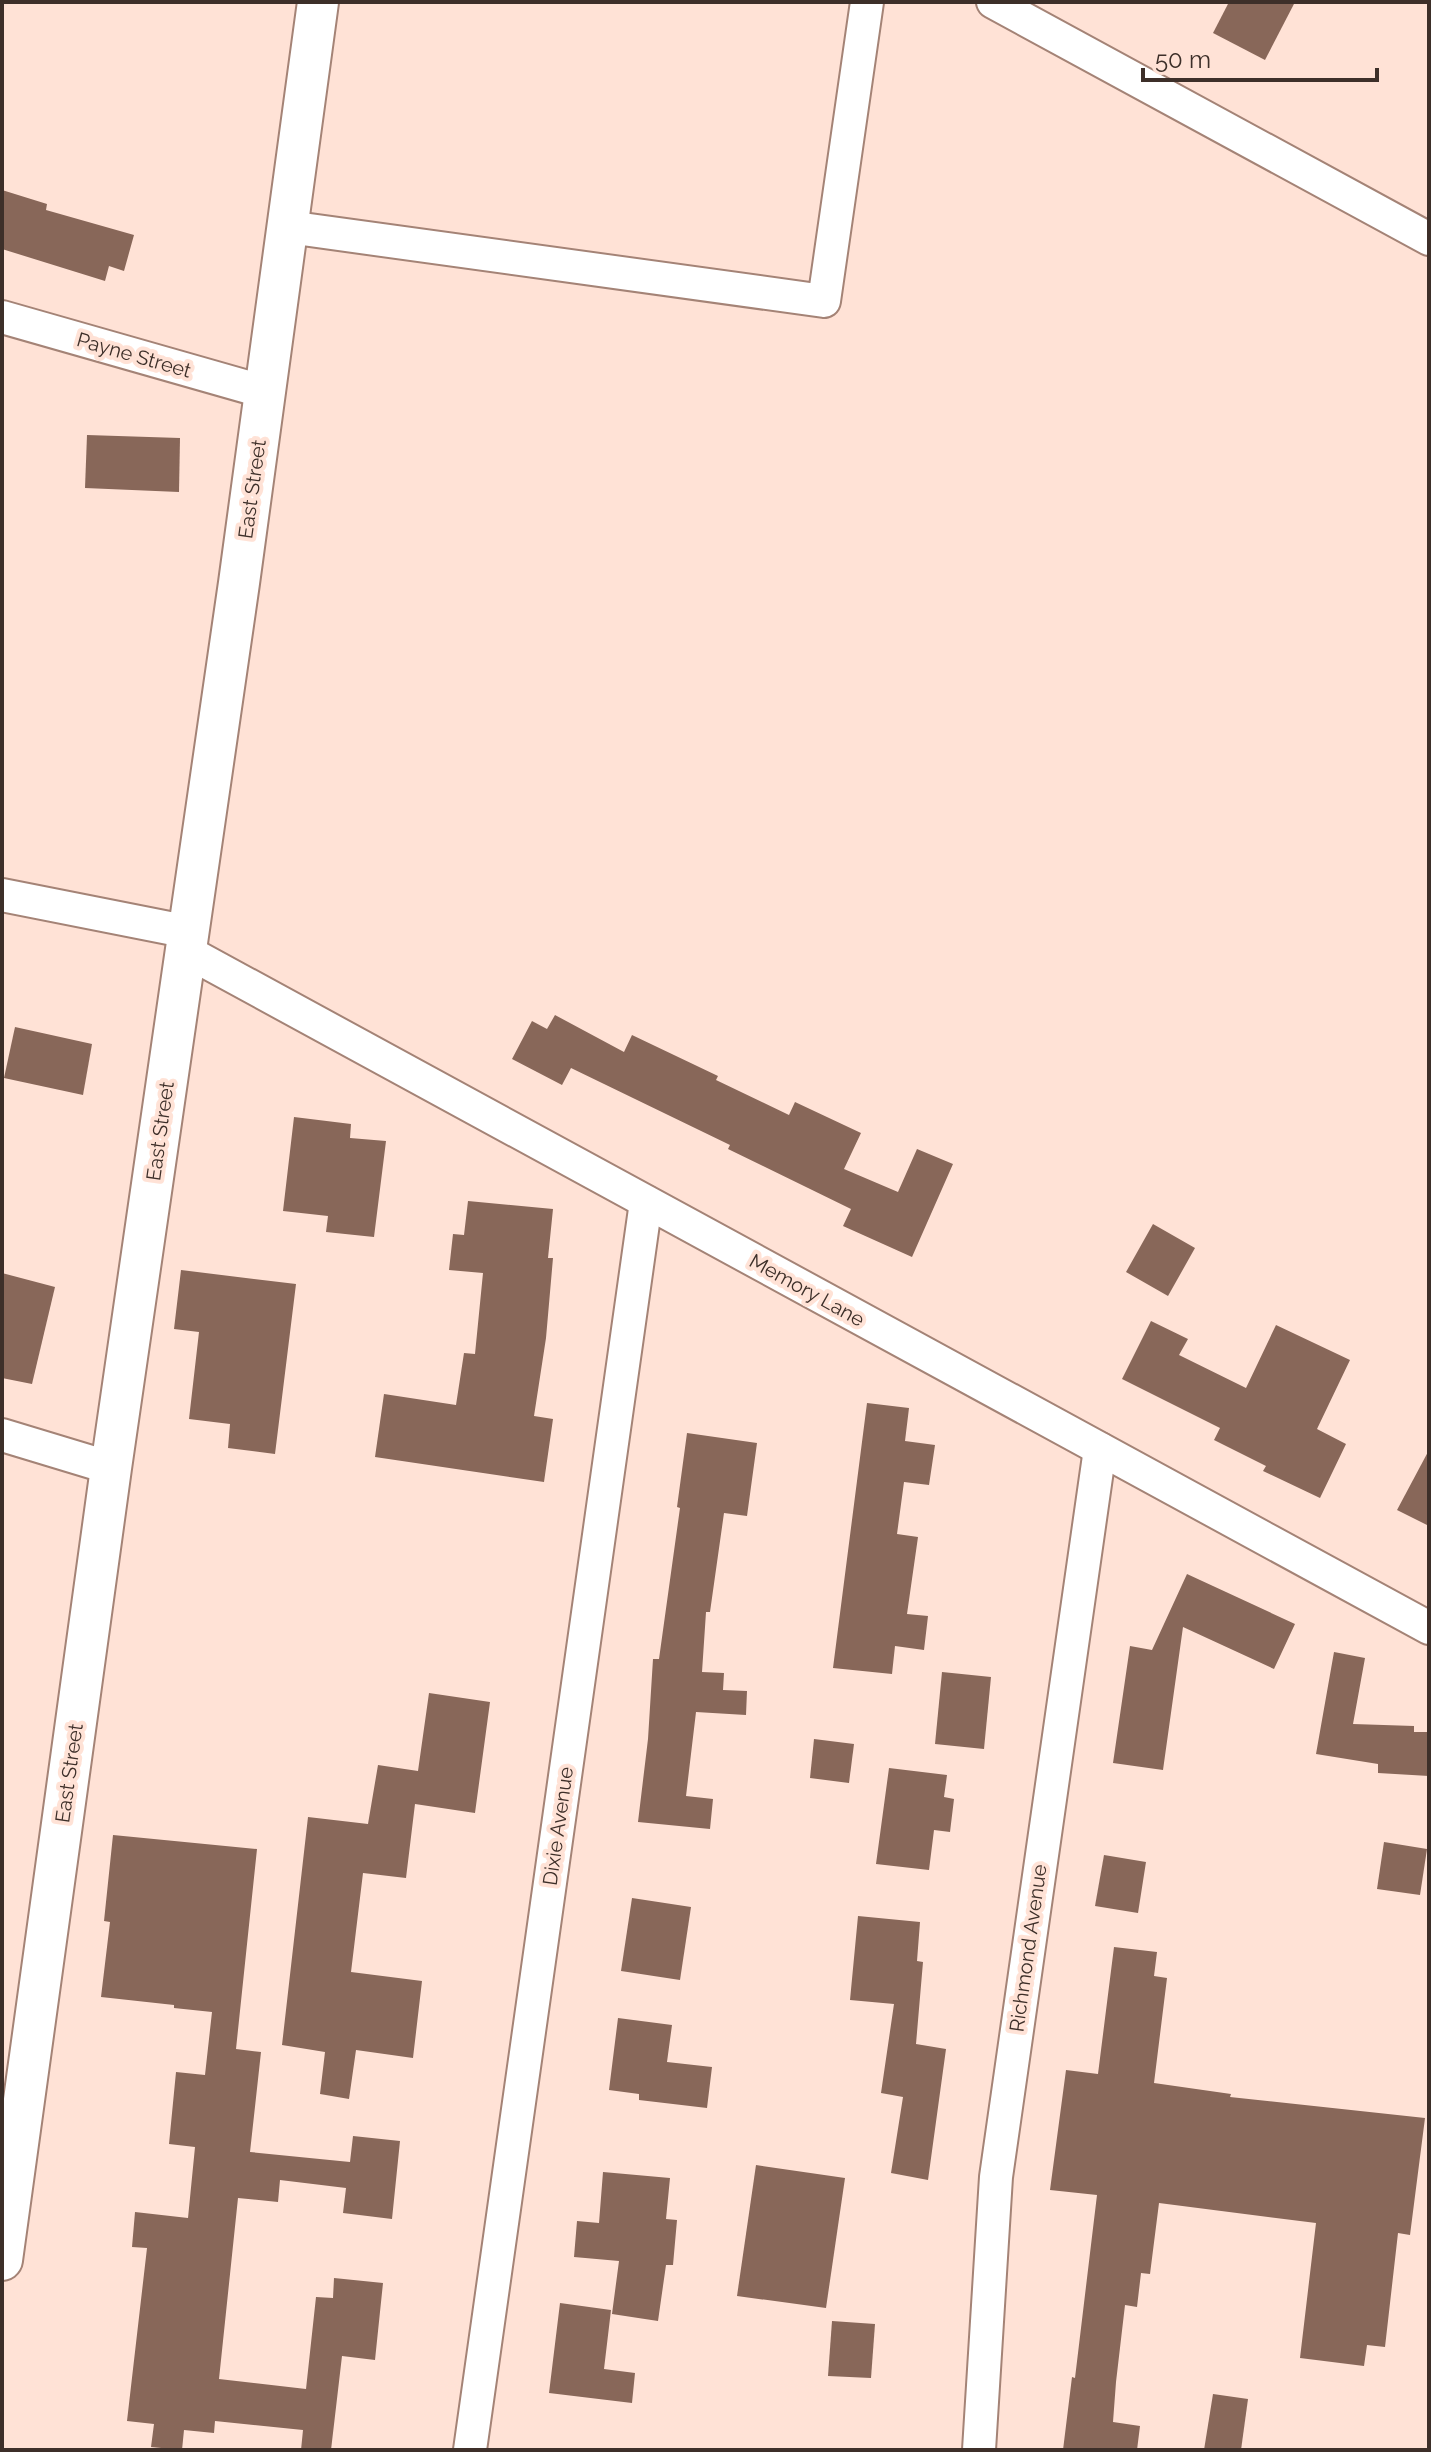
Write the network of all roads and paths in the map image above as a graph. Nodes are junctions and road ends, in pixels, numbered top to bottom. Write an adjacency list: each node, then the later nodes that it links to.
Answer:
1 (318, 2): 4 (street, East Street)
2 (867, 2): 4 (street)
3 (993, 2): 5 (street)
4 (288, 227): 7 (street, East Street)
5 (1429, 239)
6 (2, 317): 7 (street, Payne Street)
7 (265, 392): 9 (street, East Street)
8 (2, 895): 9 (street, Memory Lane)
9 (187, 941): 10 (street, Memory Lane); 13 (street, East Street)
10 (646, 1202): 12 (street, Memory Lane); 16 (street, Dixie Avenue)
11 (2, 1435): 13 (street)
12 (1100, 1449): 14 (street, Memory Lane); 17 (street, Richmond Avenue)
13 (111, 1468): 15 (street, East Street)
14 (1429, 1628)
15 (2, 2260)
16 (470, 2450)
17 (979, 2450)

